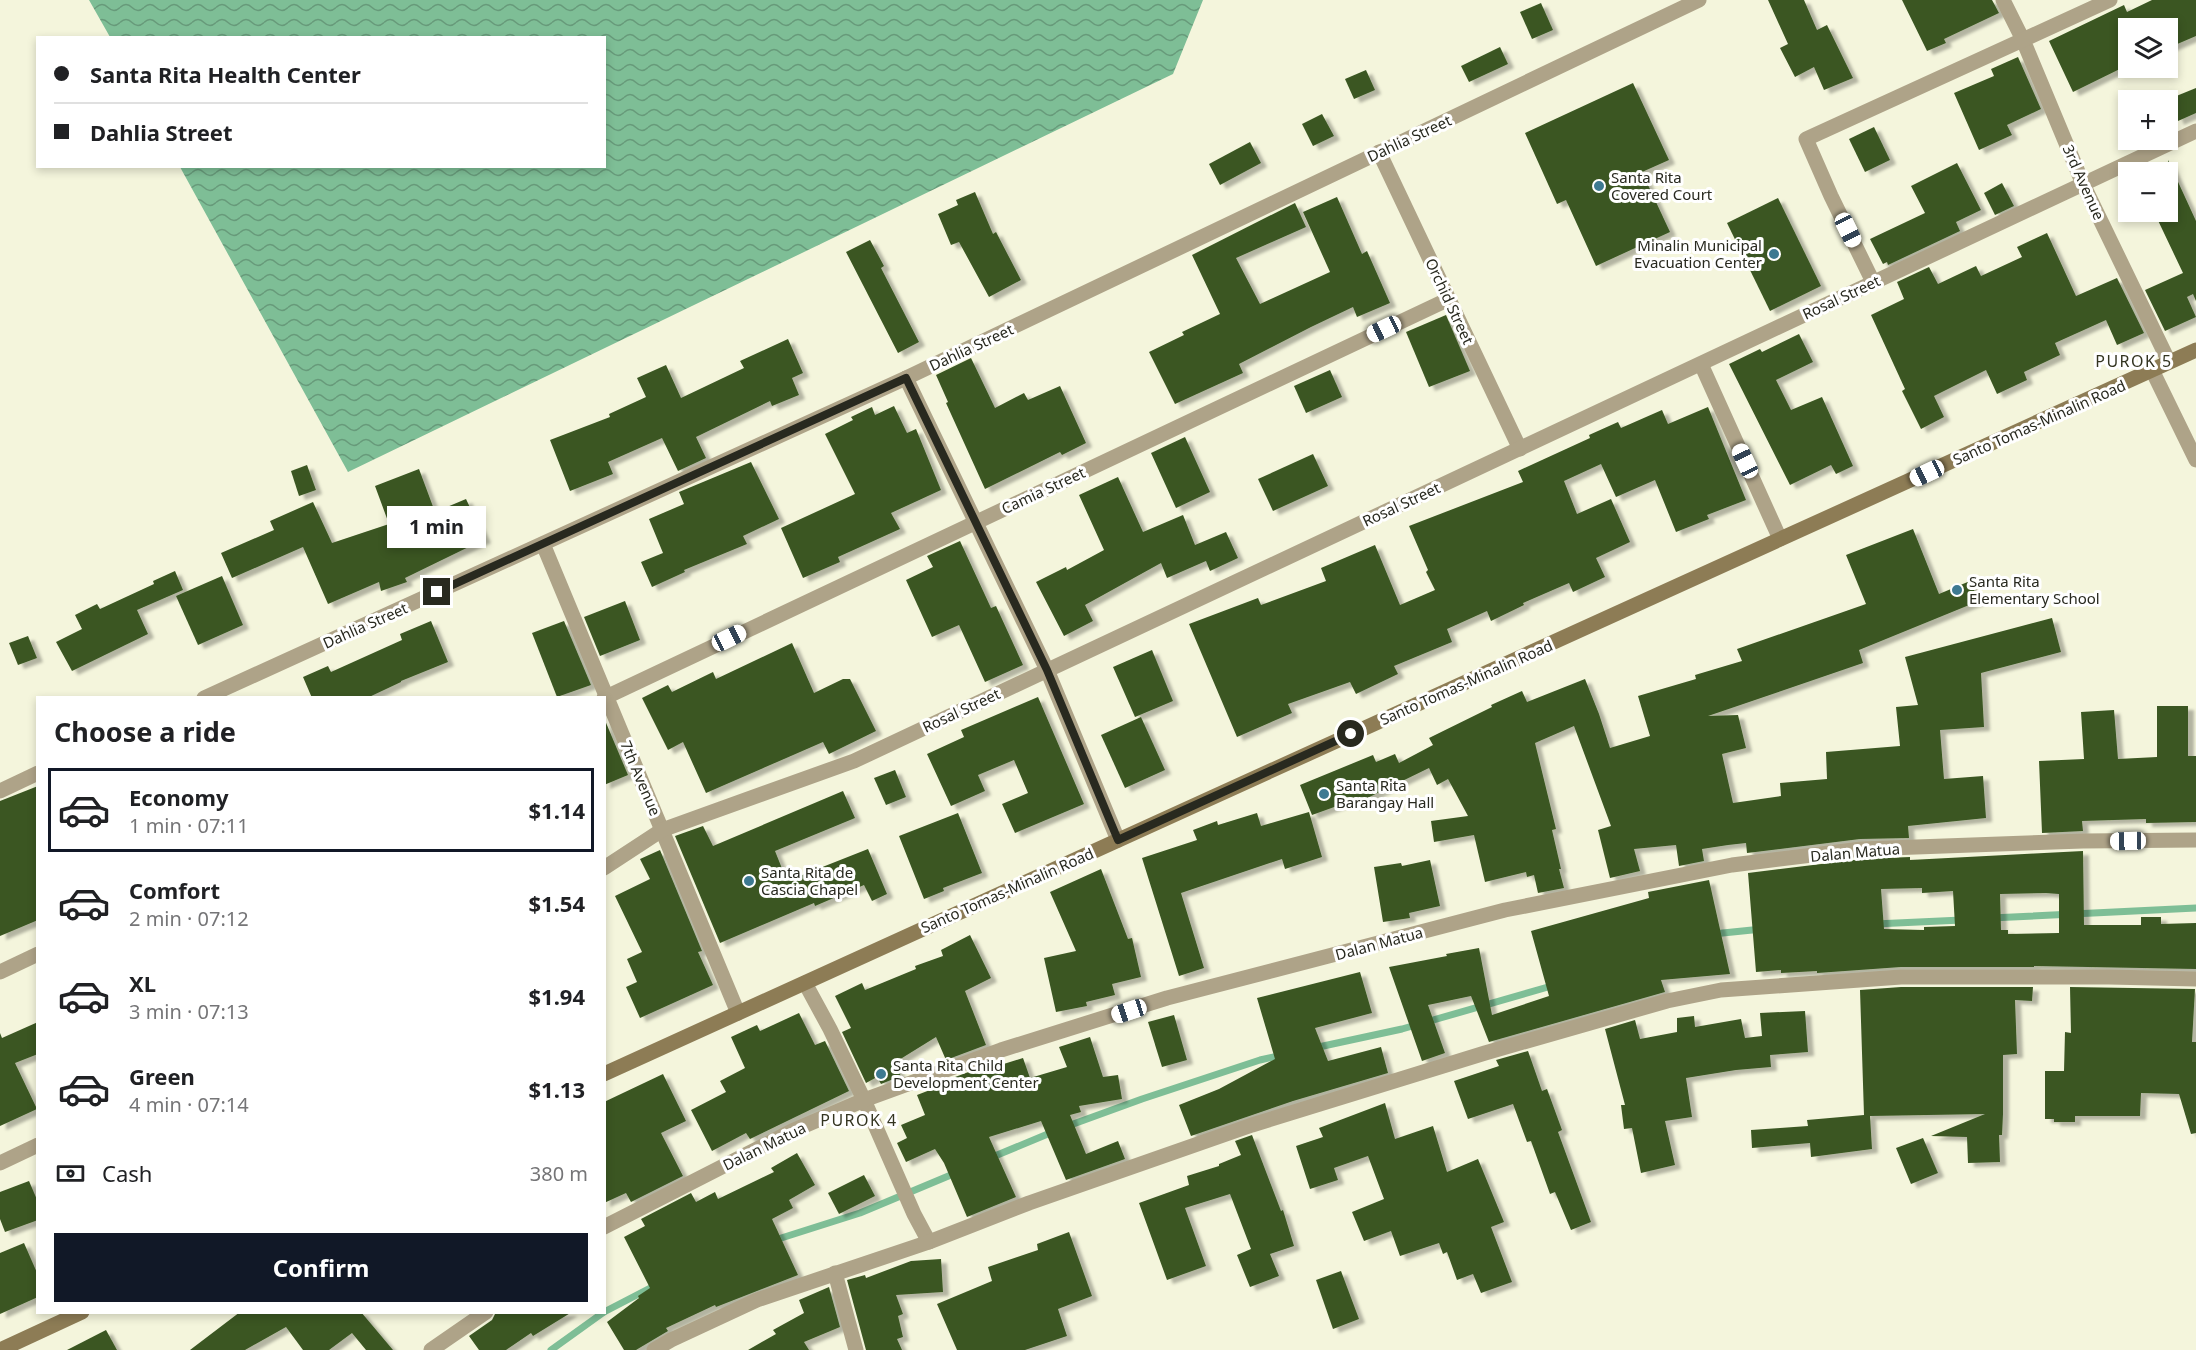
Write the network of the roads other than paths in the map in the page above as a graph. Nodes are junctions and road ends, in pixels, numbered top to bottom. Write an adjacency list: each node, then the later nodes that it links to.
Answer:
1 (1699, 0): 6 (street, Dahlia Street)
2 (2003, 0): 4 (street, 3rd Avenue)
3 (2110, 0): 4 (street)
4 (2023, 40): 7 (street, 3rd Avenue); 8 (street)
5 (2196, 131): 7 (street, Rosal Street)
6 (1379, 152): 9 (street, Orchid Street); 14 (street, Dahlia Street)
7 (2083, 184): 8 (street, Rosal Street); 11 (street, 3rd Avenue)
8 (1873, 282): 12 (street, Rosal Street)
9 (1449, 299): 15 (street, Orchid Street); 17 (street, Camia Street)
10 (2196, 350): 11 (main road, Santo Tomas-Minalin Road)
11 (2169, 363): 13 (main road, Santo Tomas-Minalin Road)
12 (1701, 364): 15 (street, Rosal Street); 18 (street)
13 (2152, 370): 16 (street); 18 (main road, Santo Tomas-Minalin Road)
14 (906, 378): 17 (street); 19 (street, Dahlia Street)
15 (1520, 449): 20 (street, Rosal Street)
16 (2196, 460)
17 (975, 522): 20 (street); 23 (street, Camia Street)
18 (1780, 539): 28 (main road, Santo Tomas-Minalin Road)
19 (543, 544): 21 (street, Dahlia Street); 22 (street, 7th Avenue)
20 (1047, 670): 27 (street, Rosal Street); 28 (street)
21 (208, 696)
22 (605, 696)
23 (606, 697)
24 (606, 699): 27 (street, 7th Avenue)
25 (36, 774): 26 (street)
26 (0, 790)
27 (662, 830): 30 (street, Rosal Street); 35 (street, 7th Avenue)
28 (1118, 840): 34 (main road, Santo Tomas-Minalin Road)
29 (2196, 840): 37 (street, Dalan Matua)
30 (606, 867)
31 (36, 955): 32 (street)
32 (0, 972)
33 (2196, 979): 41 (street)
34 (805, 983): 35 (main road, Santo Tomas-Minalin Road); 37 (street)
35 (738, 1013): 36 (main road, Santo Tomas-Minalin Road)
36 (606, 1073)
37 (864, 1100): 40 (street, Dalan Matua); 41 (street)
38 (36, 1146): 39 (street)
39 (0, 1163)
40 (606, 1226)
41 (929, 1242): 42 (street)
42 (835, 1273): 47 (street); 48 (street)
43 (78, 1314): 45 (main road)
44 (483, 1314): 46 (street)
45 (0, 1350)
46 (431, 1350)
47 (654, 1350)
48 (856, 1350)

